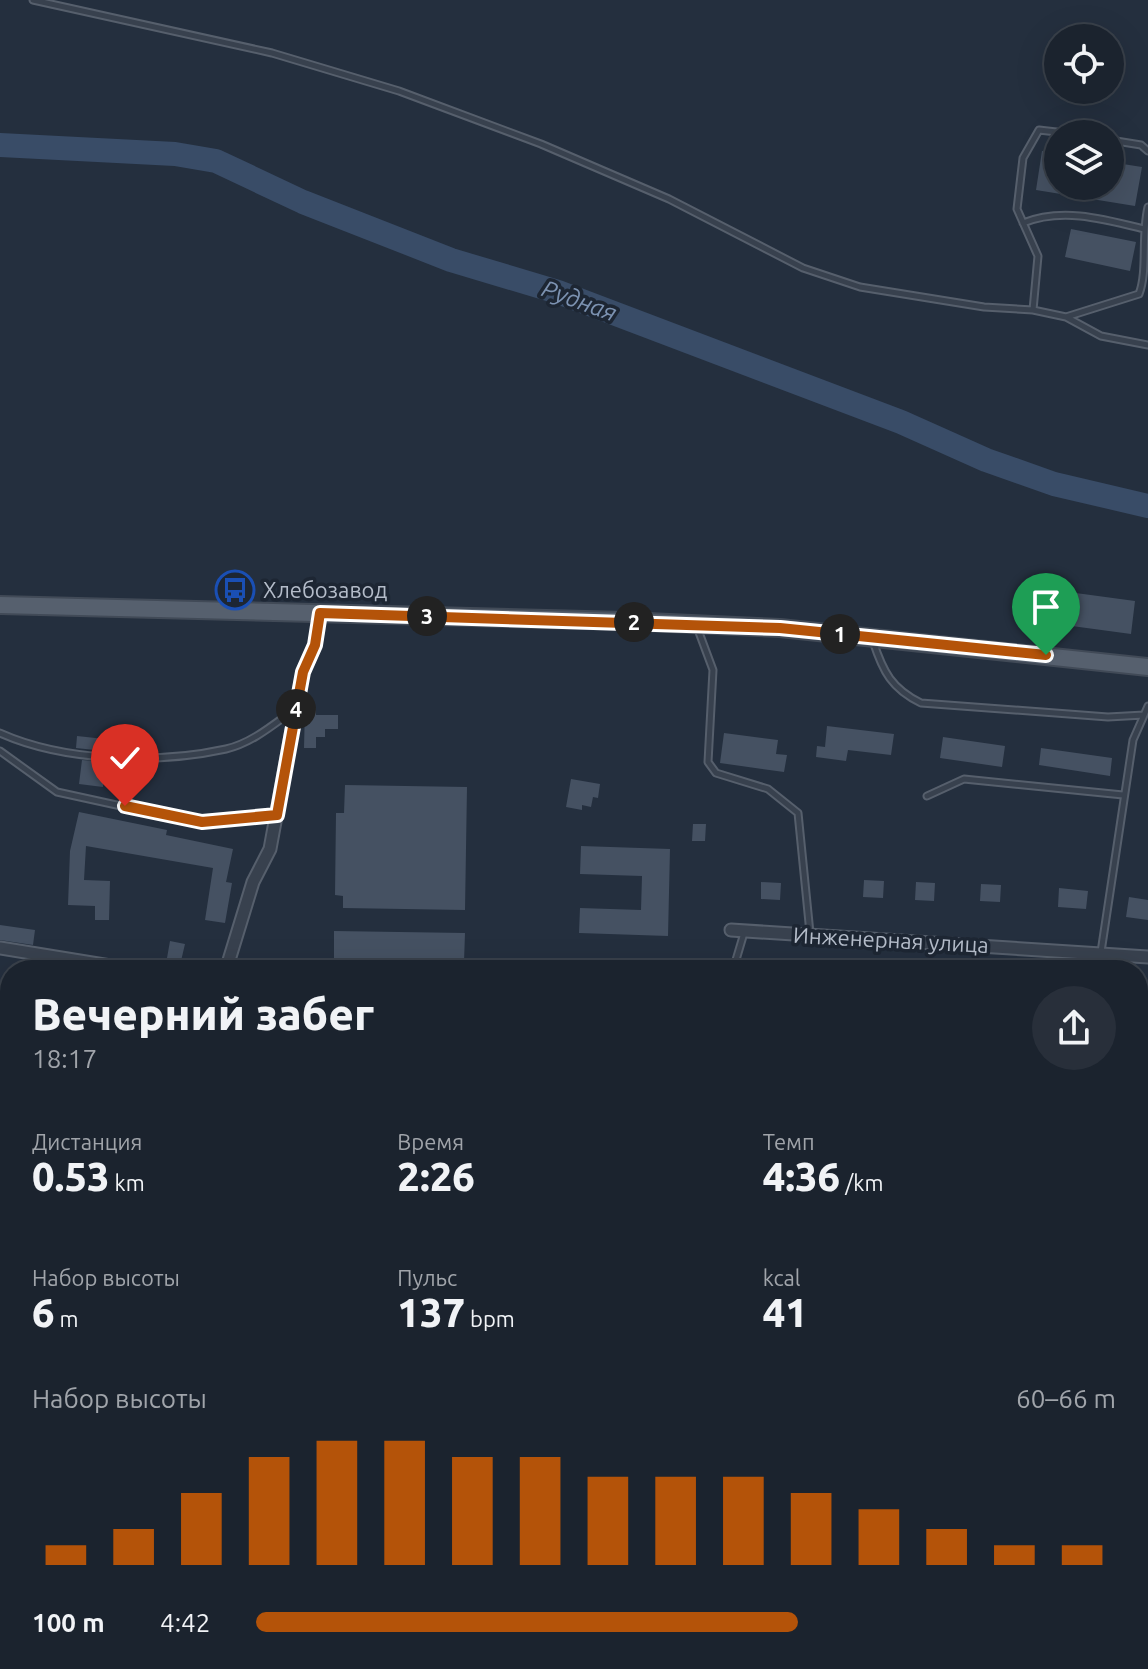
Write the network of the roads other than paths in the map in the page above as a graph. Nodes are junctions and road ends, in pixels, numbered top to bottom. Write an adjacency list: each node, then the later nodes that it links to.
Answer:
1 (33, 0): 8 (lane)
2 (1044, 131): 6 (lane)
3 (1124, 142): 4 (lane)
4 (1148, 151)
5 (1148, 207): 7 (lane)
6 (1023, 223): 7 (lane); 8 (lane)
7 (1144, 229): 9 (lane)
8 (1033, 310): 9 (lane)
9 (1066, 317): 10 (lane)
10 (1148, 345)
11 (0, 605): 12 (main road)
12 (320, 613): 13 (main road); 17 (street)
13 (696, 626): 14 (main road); 26 (lane)
14 (872, 637): 15 (main road); 18 (lane)
15 (1148, 667)
16 (1148, 706): 18 (lane)
17 (296, 708): 19 (lane); 23 (street)
18 (1144, 715): 21 (lane)
19 (0, 733)
20 (0, 751): 23 (lane)
21 (1123, 795): 22 (lane); 28 (lane)
22 (927, 796)
23 (277, 815): 31 (street)
24 (731, 930): 25 (street, Инженерная улица)
25 (745, 931): 26 (street, Инженерная улица); 32 (lane)
26 (810, 936): 28 (street, Инженерная улица)
27 (0, 948): 30 (street)
28 (1101, 952): 29 (street, Инженерная улица)
29 (1148, 957)
30 (74, 960)
31 (229, 960)
32 (736, 960)

